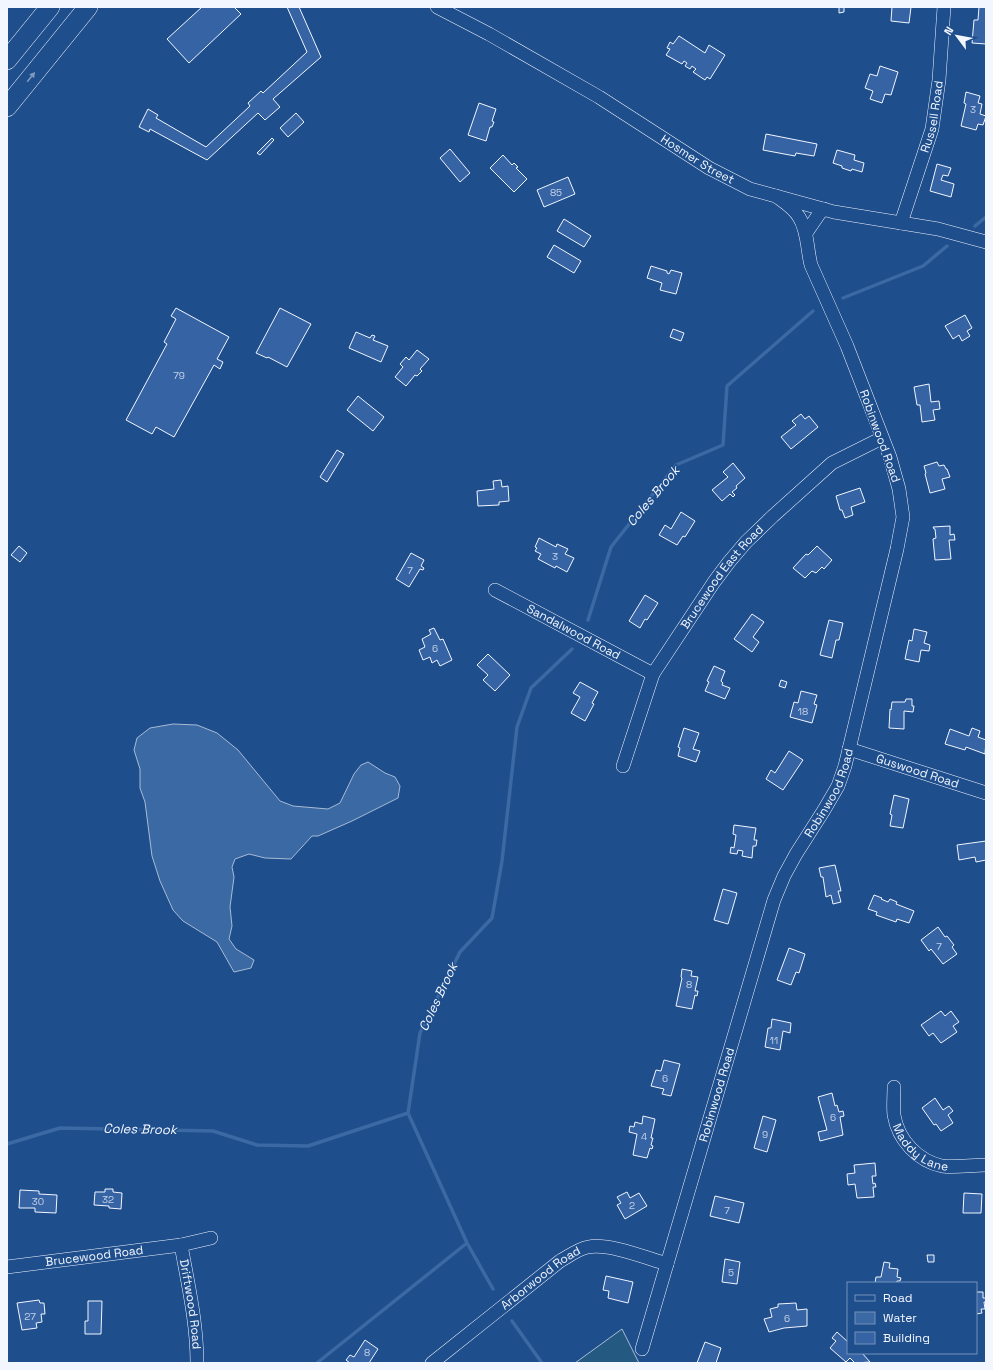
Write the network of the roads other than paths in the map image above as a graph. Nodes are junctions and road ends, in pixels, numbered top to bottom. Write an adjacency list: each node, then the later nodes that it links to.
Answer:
1 (50, 7): 5 (highway)
2 (88, 7): 6 (highway, one-way to 2)
3 (437, 7): 7 (street, Hosmer Street)
4 (944, 7): 9 (street, Russell Road)
5 (7, 60)
6 (7, 107)
7 (776, 196): 8 (street, Hosmer Street); 10 (street, Robinwood Road)
8 (824, 209): 9 (street, Hosmer Street); 10 (street)
9 (901, 223): 11 (street, Hosmer Street)
10 (806, 233): 12 (street, Robinwood Road)
11 (986, 242)
12 (882, 438): 14 (street, Brucewood East Road); 15 (street, Robinwood Road)
13 (495, 590): 14 (street, Sandalwood Road)
14 (653, 674): 16 (street, Brucewood East Road)
15 (849, 749): 17 (street, Guswood Road); 22 (street, Robinwood Road)
16 (623, 766)
17 (986, 793)
18 (894, 1087): 19 (street, Maddy Lane)
19 (986, 1165)
20 (211, 1238): 21 (street, Brucewood Road)
21 (181, 1245): 23 (street, Brucewood Road); 25 (street, Driftwood Road)
22 (667, 1264): 24 (street, Robinwood Road); 26 (street, Arborwood Road)
23 (7, 1267)
24 (642, 1349)
25 (197, 1363)
26 (432, 1363)

